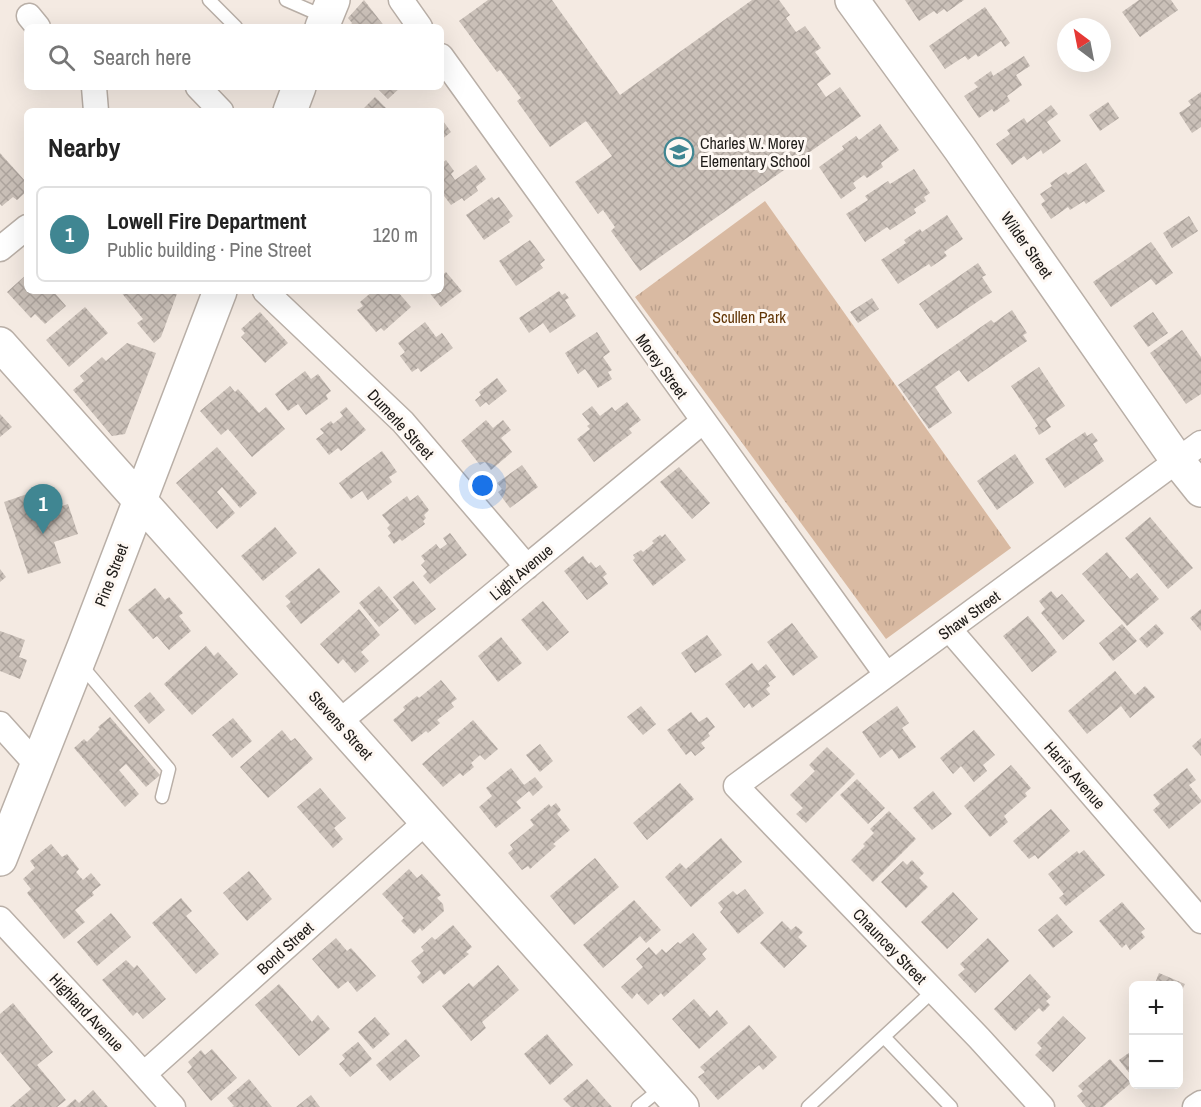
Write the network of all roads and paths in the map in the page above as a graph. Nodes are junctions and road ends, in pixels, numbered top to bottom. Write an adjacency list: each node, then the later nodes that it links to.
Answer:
1 (209, 0): 6 (lane)
2 (286, 0): 5 (lane)
3 (401, 0): 7 (street)
4 (852, 0): 21 (street, Wilder Street)
5 (327, 15)
6 (233, 24)
7 (418, 24)
8 (444, 60): 20 (street, Morey Street)
9 (94, 90): 12 (street)
10 (201, 90): 13 (street)
11 (298, 90): 14 (street)
12 (96, 108)
13 (218, 108)
14 (291, 108)
15 (24, 229): 16 (street)
16 (0, 249)
17 (219, 294): 23 (street, Pine Street)
18 (268, 294): 24 (street, Dumerle Street)
19 (0, 344): 23 (street, Stevens Street)
20 (702, 422): 24 (street, Light Avenue); 27 (street, Morey Street)
21 (1189, 452): 22 (street, Wilder Street); 25 (street, Shaw Street)
22 (1201, 490)
23 (140, 498): 26 (street, Pine Street); 28 (street, Stevens Street)
24 (527, 567): 28 (street, Light Avenue)
25 (949, 629): 27 (street, Shaw Street); 36 (street, Harris Avenue)
26 (78, 662): 30 (street, Pine Street); 32 (lane)
27 (886, 674): 31 (street, Shaw Street)
28 (339, 722): 33 (street, Stevens Street)
29 (0, 724): 30 (street)
30 (36, 764): 34 (street, Pine Street)
31 (736, 786): 37 (street, Chauncey Street)
32 (162, 797)
33 (427, 821): 39 (street, Bond Street); 40 (street, Stevens Street)
34 (0, 859)
35 (0, 919): 39 (street, Highland Avenue)
36 (1201, 921)
37 (933, 991): 38 (lane); 46 (street, Chauncey Street)
38 (884, 1037): 44 (lane); 45 (lane)
39 (144, 1074): 42 (street, Highland Avenue)
40 (672, 1097): 43 (lane)
41 (1201, 1103): 47 (street)
42 (173, 1107)
43 (638, 1107)
44 (808, 1107)
45 (951, 1107)
46 (1042, 1107)
47 (1195, 1107)

